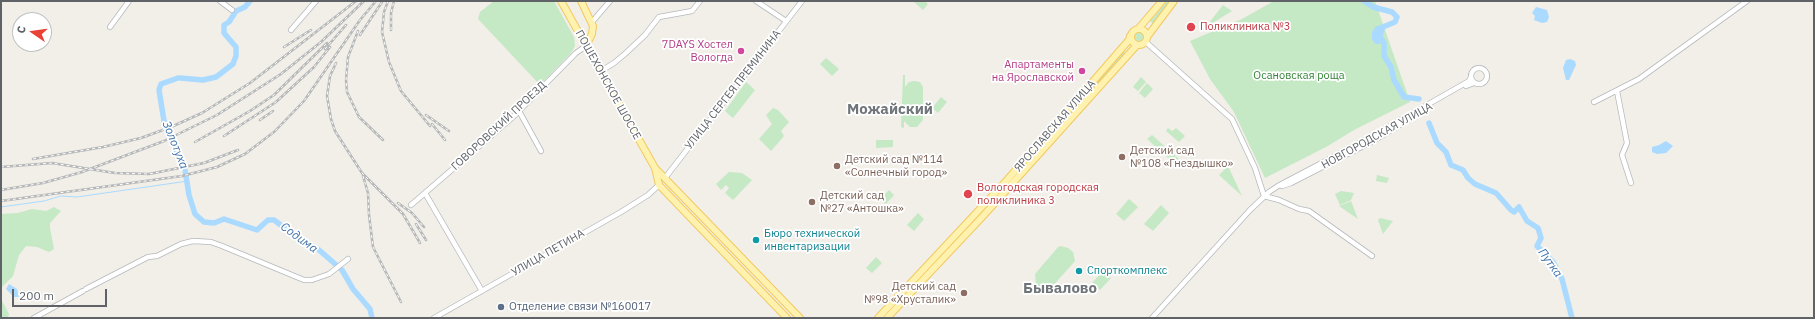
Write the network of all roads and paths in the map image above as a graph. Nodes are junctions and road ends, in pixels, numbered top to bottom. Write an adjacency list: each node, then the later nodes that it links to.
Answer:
1 (129, 1): 16 (street)
2 (220, 1): 13 (street)
3 (316, 1): 18 (street)
4 (561, 1): 23 (main road, ПОШЕХОНСКОЕ ШОССЕ)
5 (582, 1): 15 (main road)
6 (610, 1): 15 (street)
7 (700, 1): 24 (street)
8 (756, 1): 14 (street)
9 (802, 1): 14 (street, УЛИЦА СЕРГЕЯ ПРЕМИНИНА)
10 (1162, 1): 17 (main road)
11 (1174, 1): 20 (main road)
12 (1747, 1): 27 (street)
13 (232, 10)
14 (786, 21): 32 (street, УЛИЦА СЕРГЕЯ ПРЕМИНИНА)
15 (592, 22): 23 (main road)
16 (110, 27)
17 (1139, 28): 19 (main road); 20 (main road)
18 (291, 30)
19 (1130, 36): 22 (main road); 44 (main road, ЯРОСЛАВСКАЯ УЛИЦА)
20 (1147, 37): 22 (main road)
21 (1148, 44): 37 (street)
22 (1137, 45): 44 (main road, ЯРОСЛАВСКАЯ УЛИЦА)
23 (586, 46): 24 (main road, ПОШЕХОНСКОЕ ШОССЕ); 29 (street, ГОВОРОВСКИЙ ПРОЕЗД)
24 (601, 71): 31 (main road, ПОШЕХОНСКОЕ ШОССЕ)
25 (1471, 77): 26 (street); 26 (street); 35 (street, НОВГОРОДСКАЯ УЛИЦА)
26 (1474, 83): 35 (street, НОВГОРОДСКАЯ УЛИЦА)
27 (1618, 91): 28 (street); 33 (street)
28 (1594, 102)
29 (519, 112): 30 (street); 36 (street, ГОВОРОВСКИЙ ПРОЕЗД)
30 (541, 151)
31 (655, 168): 32 (main road, ПОШЕХОНСКОЕ ШОССЕ); 34 (main road, ПОШЕХОНСКОЕ ШОССЕ)
32 (665, 178): 34 (main road); 39 (main road, ПОШЕХОНСКОЕ ШОССЕ)
33 (1631, 183)
34 (658, 185): 40 (main road); 43 (street, УЛИЦА ПЕТИНА)
35 (1278, 186): 37 (street, НОВГОРОДСКАЯ УЛИЦА)
36 (425, 193): 38 (street, ГОВОРОВСКИЙ ПРОЕЗД); 43 (street)
37 (1264, 196): 41 (street); 51 (street, НОВГОРОДСКАЯ УЛИЦА)
38 (411, 205)
39 (713, 229): 40 (main road); 48 (main road, ПОШЕХОНСКОЕ ШОССЕ)
40 (706, 235): 47 (main road)
41 (1372, 256)
42 (348, 259): 45 (street)
43 (482, 291): 46 (street, УЛИЦА ПЕТИНА)
44 (902, 297): 49 (main road, ЯРОСЛАВСКАЯ УЛИЦА); 50 (main road, ЯРОСЛАВСКАЯ УЛИЦА)
45 (34, 318)
46 (434, 318)
47 (787, 318)
48 (800, 318)
49 (878, 318)
50 (887, 318)
51 (1152, 318)

